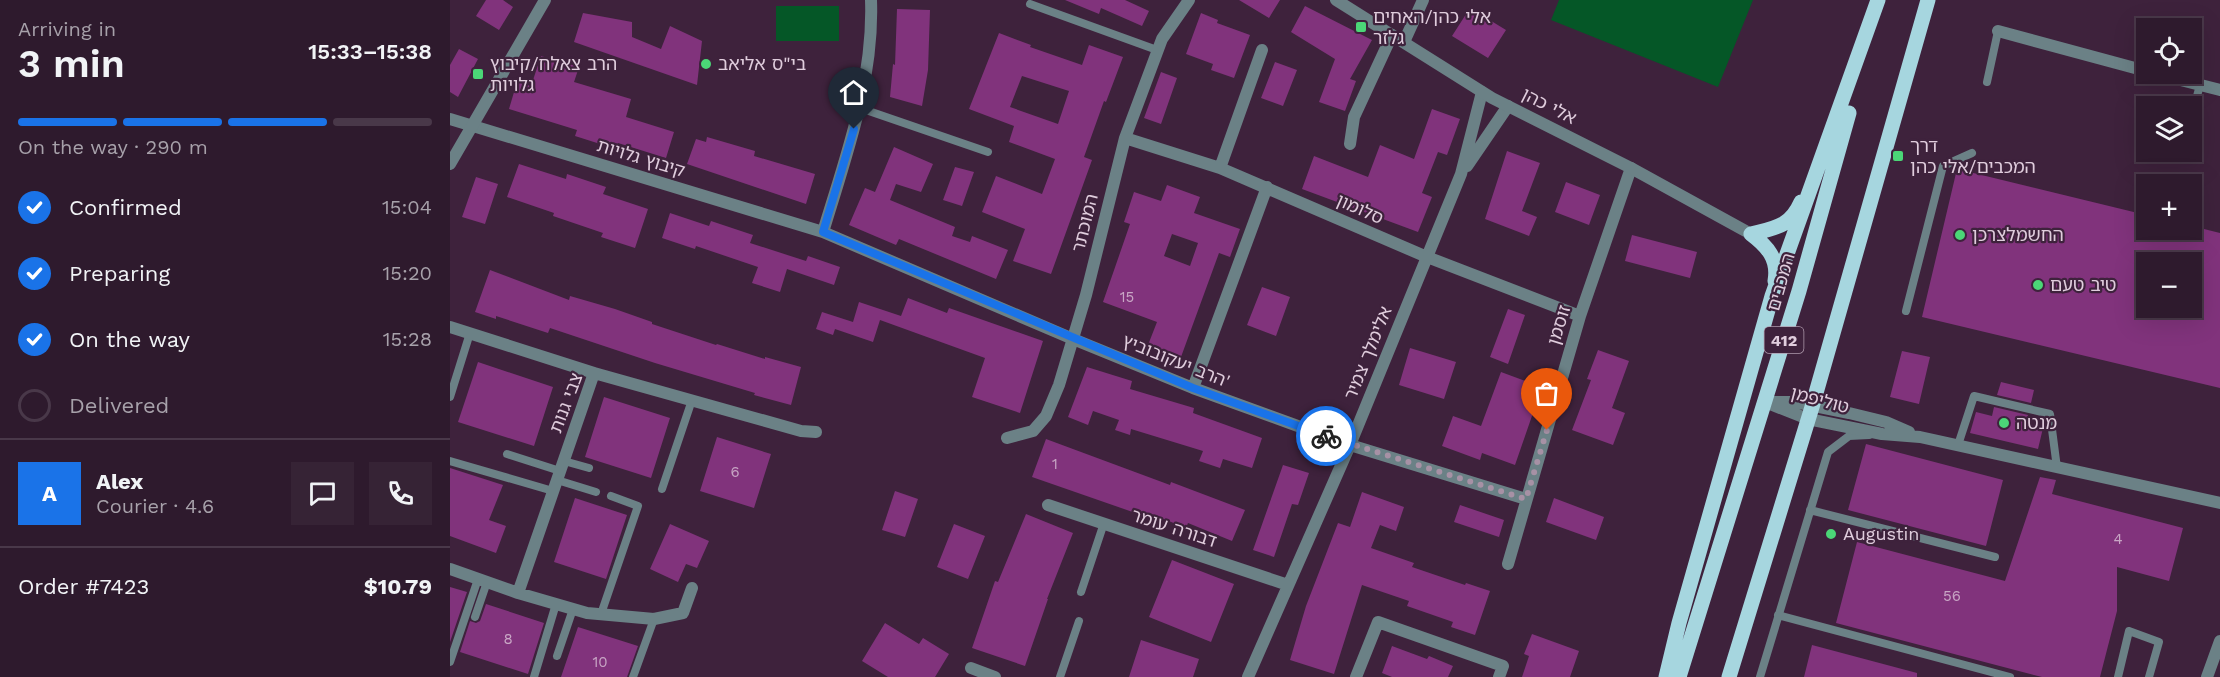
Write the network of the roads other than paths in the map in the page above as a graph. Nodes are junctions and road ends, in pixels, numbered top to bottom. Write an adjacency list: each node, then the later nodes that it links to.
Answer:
1 (545, 0): 24 (street)
2 (872, 0): 22 (street)
3 (1189, 0): 12 (street, המוכתר)
4 (1336, 0): 10 (street, אלי כהן)
5 (1423, 0): 11 (street)
6 (1879, 0): 27 (main road, 412); 48 (main road, המכבים / 412)
7 (1928, 0): 49 (main road, 412)
8 (1030, 4): 12 (lane)
9 (1998, 31): 14 (street); 15 (lane)
10 (1392, 35): 11 (street, אלי כהן); 26 (street)
11 (1404, 42): 19 (street, אלי כהן)
12 (1157, 50): 25 (street, המוכתר)
13 (1262, 50): 31 (street)
14 (2136, 68)
15 (1987, 82)
16 (2196, 84): 17 (street)
17 (2200, 85): 18 (street); 20 (lane)
18 (2220, 90)
19 (1482, 92): 21 (street, אלי כהן); 33 (street, אלימלך צמיר)
20 (2197, 96)
21 (1508, 106): 32 (street, אלי כהן); 33 (street, אלימלך צמיר)
22 (861, 108): 28 (lane); 35 (street)
23 (450, 119): 24 (street, קיבוץ גלויות)
24 (472, 126): 30 (street); 35 (street, קיבוץ גלויות)
25 (1125, 138): 31 (street, סלומון); 43 (street, המוכתר)
26 (1350, 144)
27 (1827, 146): 36 (main road); 38 (main road, 412)
28 (988, 152)
29 (1971, 153): 39 (lane)
30 (450, 164)
31 (1220, 168): 34 (street, סלומון)
32 (1631, 168): 36 (street, אלי כהן); 40 (street, זוסמן)
33 (1461, 174): 37 (street, אלימלך צמיר)
34 (1267, 188): 37 (street, סלומון); 45 (street)
35 (823, 232): 43 (street, הרב יעקובוביץ')
36 (1751, 234): 38 (main road)
37 (1427, 257): 40 (street, סלומון); 54 (street, אלימלך צמיר)
38 (1772, 296): 95 (main road, 412)
39 (1906, 311)
40 (1580, 316): 64 (street, זוסמן)
41 (450, 327): 42 (street)
42 (470, 333): 44 (street); 46 (lane)
43 (1073, 339): 45 (street, הרב יעקובוביץ'); 53 (street, המוכתר)
44 (594, 373): 47 (street, צבי גנות); 60 (street, צבי גנות)
45 (1193, 388): 54 (street, הרב יעקובוביץ')
46 (450, 398)
47 (692, 400): 50 (street, צבי גנות); 61 (lane)
48 (1765, 402): 49 (street, טוליפמן); 96 (main road, המכבים / 412)
49 (1810, 413): 51 (street, טוליפמן); 52 (street, טוליפמן); 97 (main road, 412)
50 (816, 432)
51 (1882, 434): 52 (street, טוליפמן); 67 (lane)
52 (1920, 437): 55 (street, טוליפמן)
53 (1007, 438)
54 (1350, 445): 64 (street, הרב יעקובוביץ'); 73 (street, אלימלך צמיר)
55 (1958, 445): 59 (street, טוליפמן); 59 (lane)
56 (507, 454): 60 (lane)
57 (450, 460): 60 (lane)
58 (589, 468): 60 (lane)
59 (2057, 468): 65 (street, טוליפמן)
60 (559, 476): 62 (lane); 76 (street, צבי גנות)
61 (662, 489)
62 (596, 492)
63 (611, 496): 79 (lane)
64 (1526, 499): 70 (street, זוסמן)
65 (2218, 502)
66 (1048, 505): 68 (street, דבורה עומר)
67 (1810, 510): 69 (lane); 80 (lane)
68 (1104, 524): 73 (street, דבורה עומר); 75 (lane)
69 (1995, 557)
70 (1508, 564)
71 (450, 569): 72 (street)
72 (482, 580): 76 (street); 81 (lane); 86 (lane)
73 (1288, 585): 92 (street, אלימלך צמיר)
74 (692, 588): 82 (street)
75 (1081, 592)
76 (518, 593): 77 (street)
77 (556, 604): 78 (street); 88 (lane)
78 (573, 609): 79 (street); 85 (lane)
79 (601, 614): 82 (street)
80 (1778, 615): 98 (lane); 99 (lane)
81 (475, 617)
82 (654, 619): 89 (lane)
83 (1079, 621): 91 (lane)
84 (2220, 641): 102 (street)
85 (556, 656)
86 (450, 662)
87 (971, 668): 90 (street)
88 (534, 677)
89 (633, 677)
90 (995, 677)
91 (1060, 677)
92 (1248, 677)
93 (1356, 677): 94 (street)
94 (1499, 677)
95 (1666, 677)
96 (1679, 677)
97 (1729, 677)
98 (1760, 677)
99 (2010, 677)
100 (2118, 677): 101 (lane)
101 (2149, 677)
102 (2207, 677)

